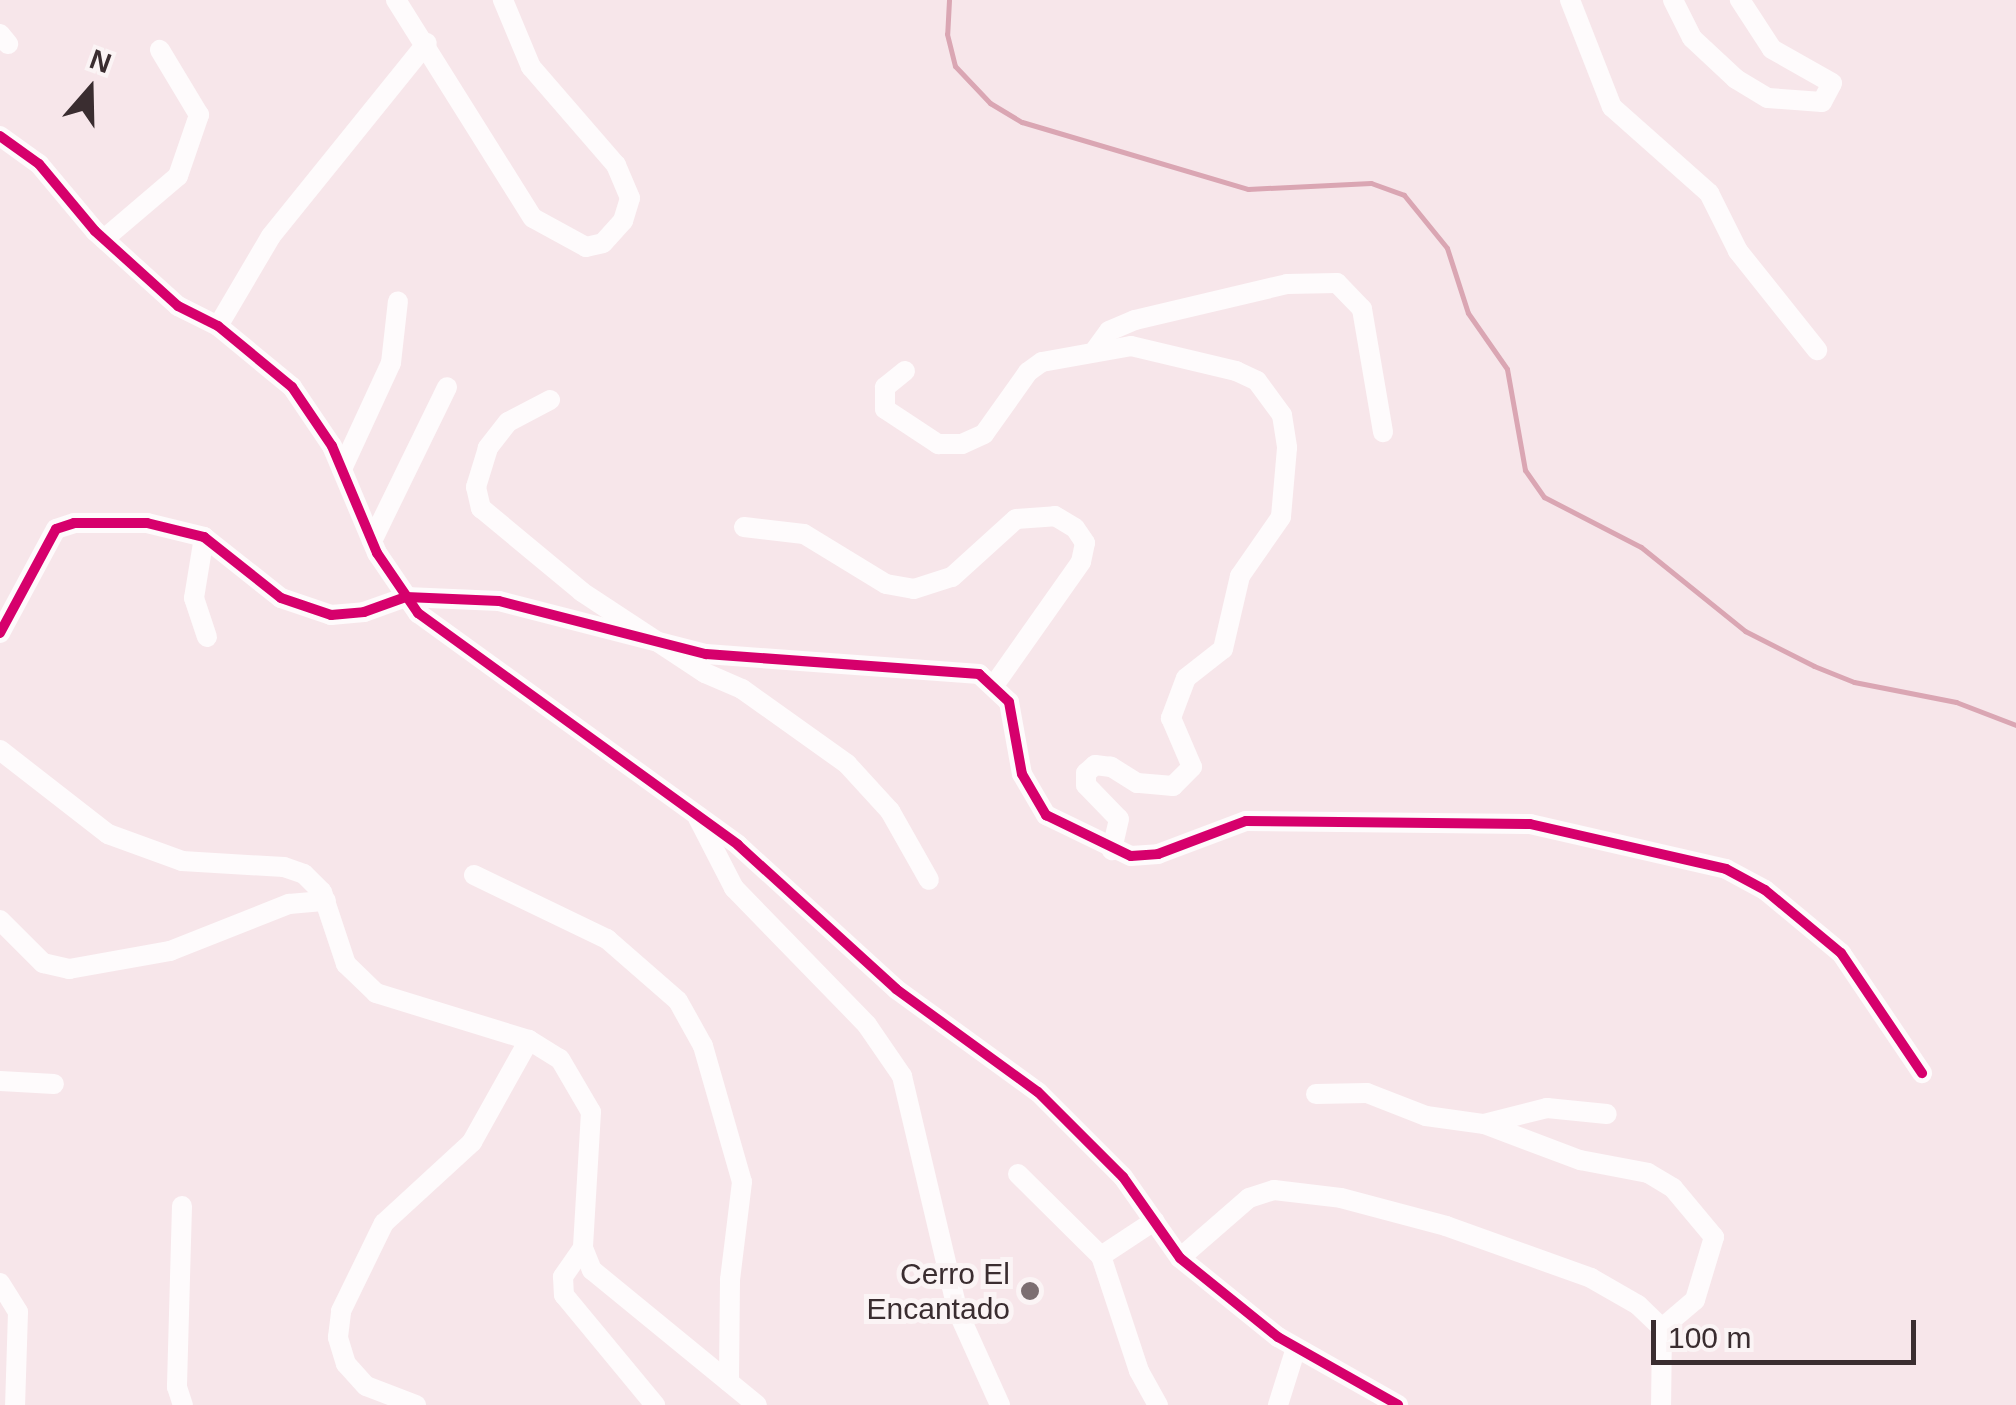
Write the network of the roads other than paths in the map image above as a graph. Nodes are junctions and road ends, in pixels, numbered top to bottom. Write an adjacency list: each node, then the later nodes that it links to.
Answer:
1 (396, 0): 6 (street)
2 (503, 0): 6 (street)
3 (1570, 0): 13 (street)
4 (1673, 0): 5 (street)
5 (1740, 0)
6 (427, 42): 11 (street)
7 (160, 50): 9 (street)
8 (0, 136): 9 (street)
9 (104, 239): 11 (street)
10 (398, 302): 18 (street)
11 (218, 326): 18 (street)
12 (1096, 349): 14 (street); 17 (street); 29 (street)
13 (1817, 350)
14 (905, 371)
15 (447, 388): 21 (street)
16 (550, 400): 25 (street)
17 (1383, 432)
18 (342, 469): 21 (street)
19 (744, 527): 26 (street)
20 (204, 538): 22 (street); 23 (street); 24 (street)
21 (372, 541): 22 (street)
22 (406, 597): 25 (street); 28 (street)
23 (0, 633)
24 (206, 636)
25 (667, 647): 26 (street); 31 (street)
26 (996, 684): 29 (street)
27 (0, 750): 32 (street)
28 (698, 816): 43 (street); 56 (street)
29 (1112, 850): 35 (street)
30 (474, 875): 50 (street)
31 (929, 880)
32 (326, 901): 33 (street); 34 (street)
33 (0, 920)
34 (530, 1040): 44 (street); 53 (street)
35 (1922, 1073)
36 (0, 1081): 37 (street)
37 (54, 1084)
38 (1316, 1094): 40 (street)
39 (1608, 1114): 40 (street)
40 (1484, 1124): 48 (street)
41 (1018, 1174): 45 (street)
42 (182, 1206): 52 (street)
43 (1154, 1221): 45 (street); 46 (street)
44 (583, 1248): 50 (street); 54 (street)
45 (1101, 1256): 57 (street)
46 (1180, 1258): 48 (street); 49 (street)
47 (0, 1283): 51 (street)
48 (1662, 1328): 60 (street)
49 (1296, 1348): 58 (street); 59 (street)
50 (729, 1382): 55 (street)
51 (15, 1405)
52 (184, 1405)
53 (416, 1405)
54 (655, 1405)
55 (758, 1405)
56 (1000, 1405)
57 (1158, 1405)
58 (1278, 1405)
59 (1398, 1405)
60 (1661, 1405)

